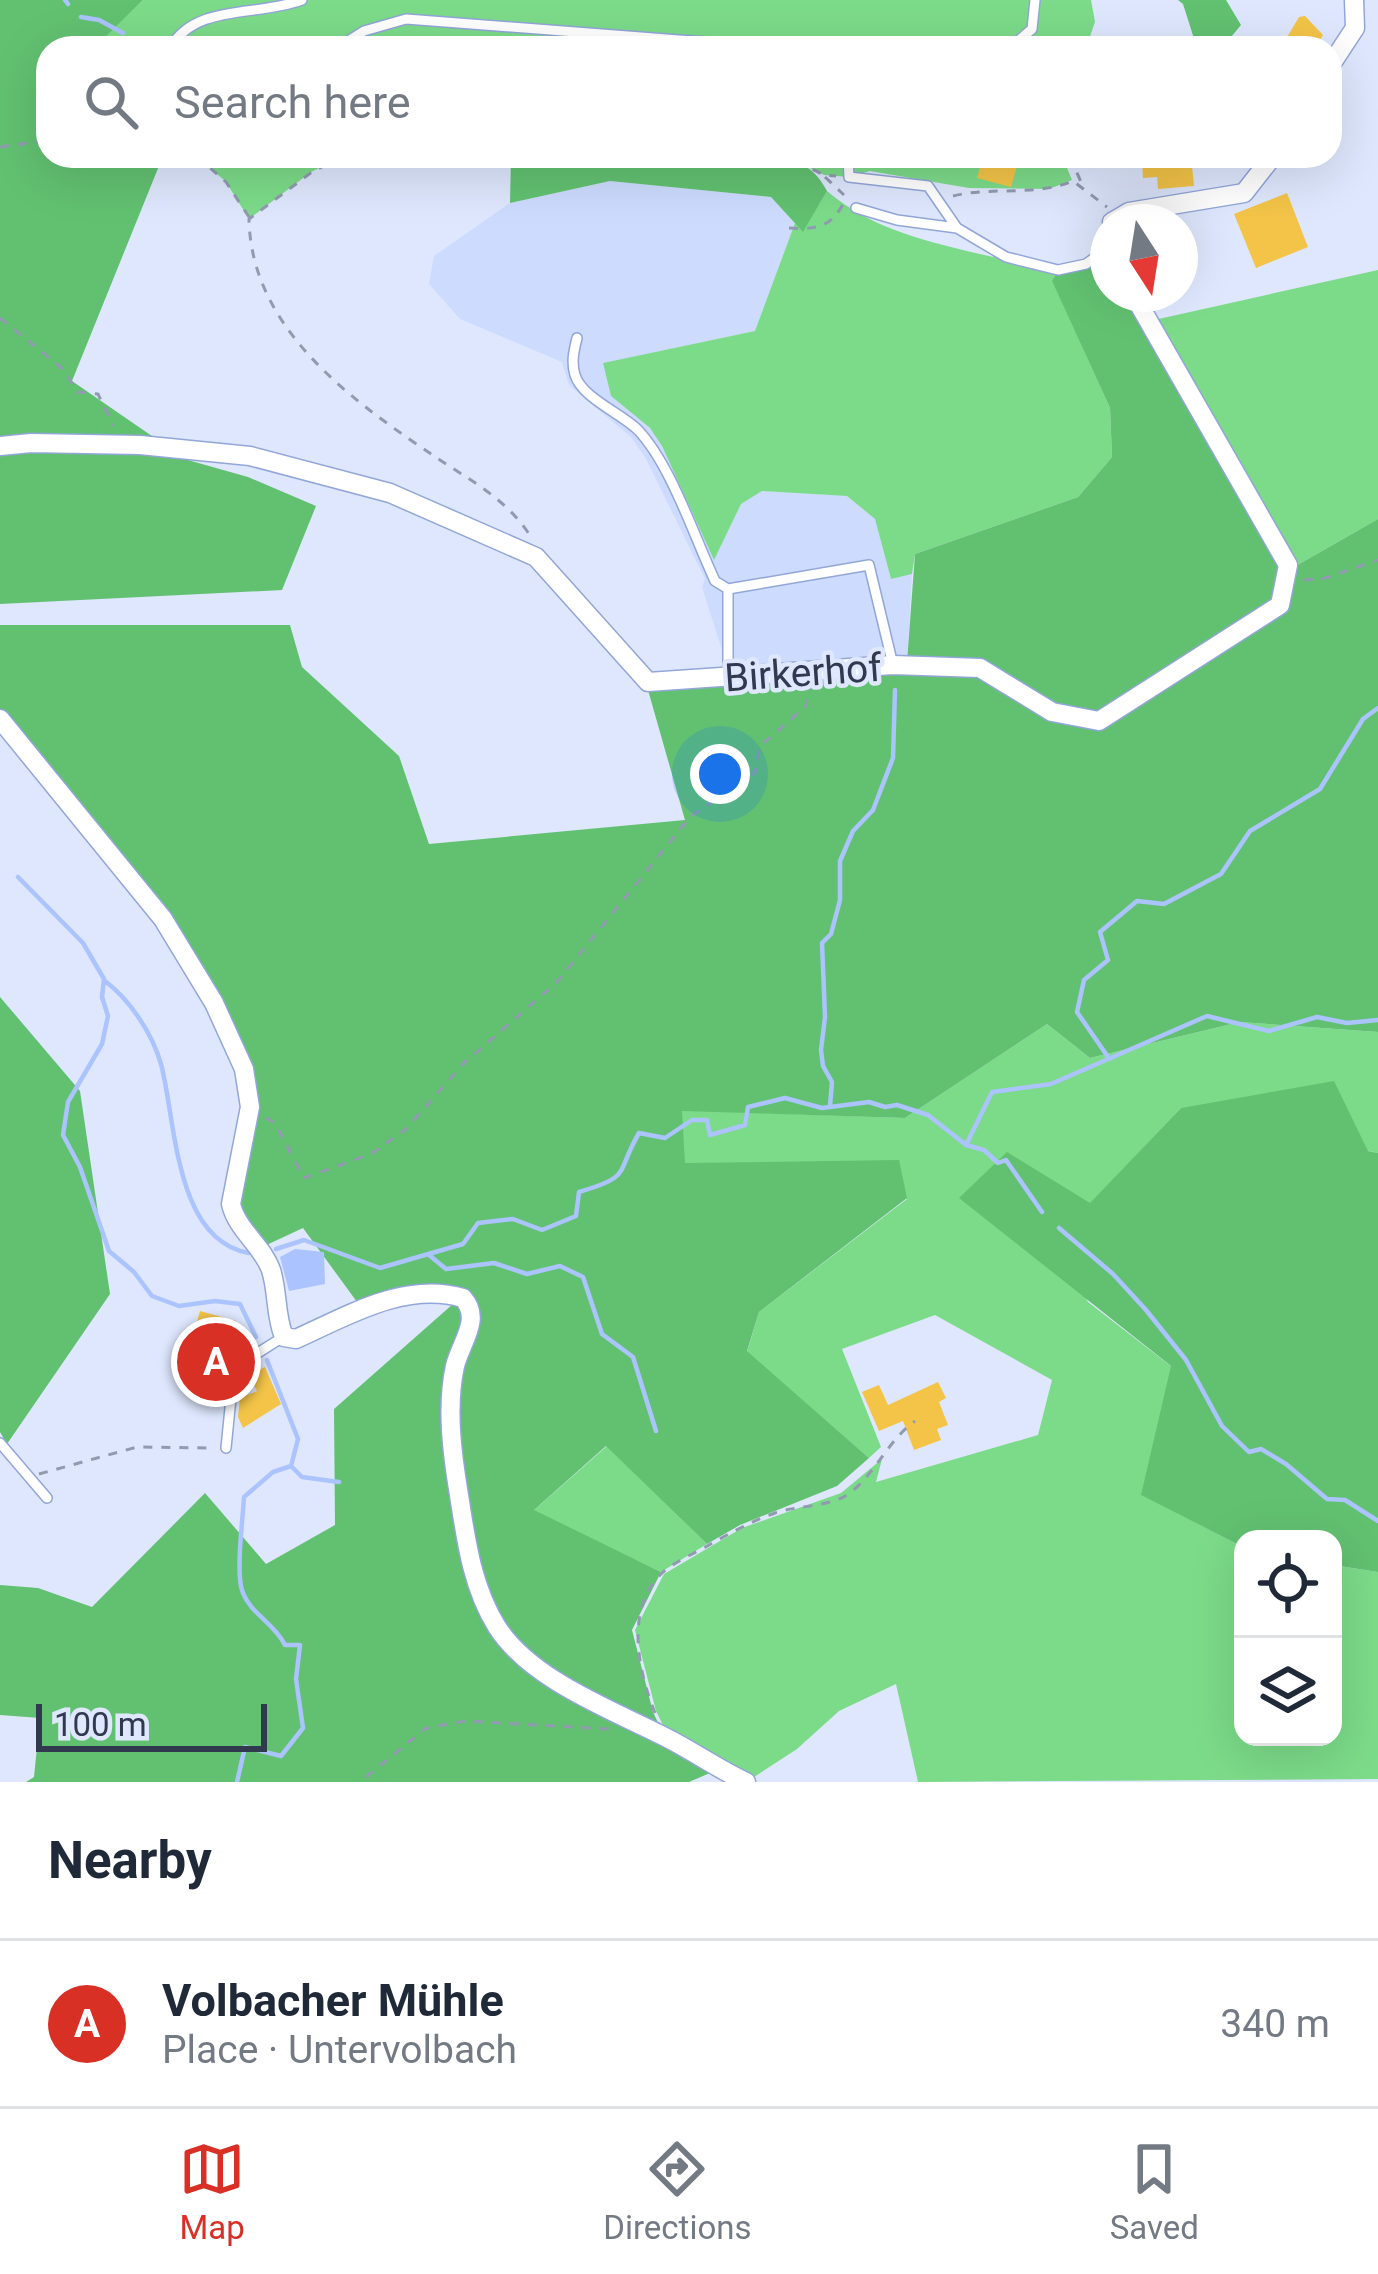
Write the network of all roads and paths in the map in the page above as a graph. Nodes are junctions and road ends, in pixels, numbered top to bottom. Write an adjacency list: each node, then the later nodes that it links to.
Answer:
1 (302, 0): 4 (lane)
2 (1035, 0): 7 (lane)
3 (1354, 0): 8 (street)
4 (177, 36)
5 (356, 36): 6 (lane)
6 (627, 36)
7 (1024, 36)
8 (1342, 47)
9 (36, 142): 10 (path)
10 (0, 147)
11 (210, 168): 25 (path)
12 (319, 168): 25 (path)
13 (809, 168): 17 (path)
14 (849, 168): 18 (lane)
15 (1075, 168): 19 (path)
16 (1264, 168): 23 (street)
17 (824, 176): 18 (path); 20 (path)
18 (849, 177): 21 (lane)
19 (1084, 189): 21 (path); 22 (path)
20 (846, 198): 24 (path); 26 (path)
21 (940, 200): 27 (lane)
22 (1105, 204)
23 (1198, 205)
24 (856, 208): 27 (lane)
25 (249, 219): 34 (path)
26 (789, 228)
27 (957, 228): 28 (lane)
28 (1090, 261)
29 (1143, 312): 36 (street)
30 (0, 318): 32 (path)
31 (577, 338): 37 (lane)
32 (114, 445): 33 (street, Birkerhof); 40 (street, Birkerhof)
33 (0, 446)
34 (519, 519)
35 (1378, 560): 36 (path)
36 (1285, 583): 38 (street, Birkerhof)
37 (728, 590): 38 (lane); 40 (lane)
38 (892, 665): 39 (street, Birkerhof)
39 (820, 672): 40 (street, Birkerhof); 42 (path)
40 (728, 678)
41 (0, 719): 42 (street)
42 (250, 1107): 43 (street)
43 (284, 1337): 46 (lane); 50 (street)
44 (916, 1421): 50 (path)
45 (0, 1443): 47 (lane)
46 (226, 1448): 47 (path)
47 (28, 1477): 48 (lane)
48 (47, 1498)
49 (606, 1729): 51 (path)
50 (668, 1738): 52 (street)
51 (366, 1778)
52 (746, 1782)

